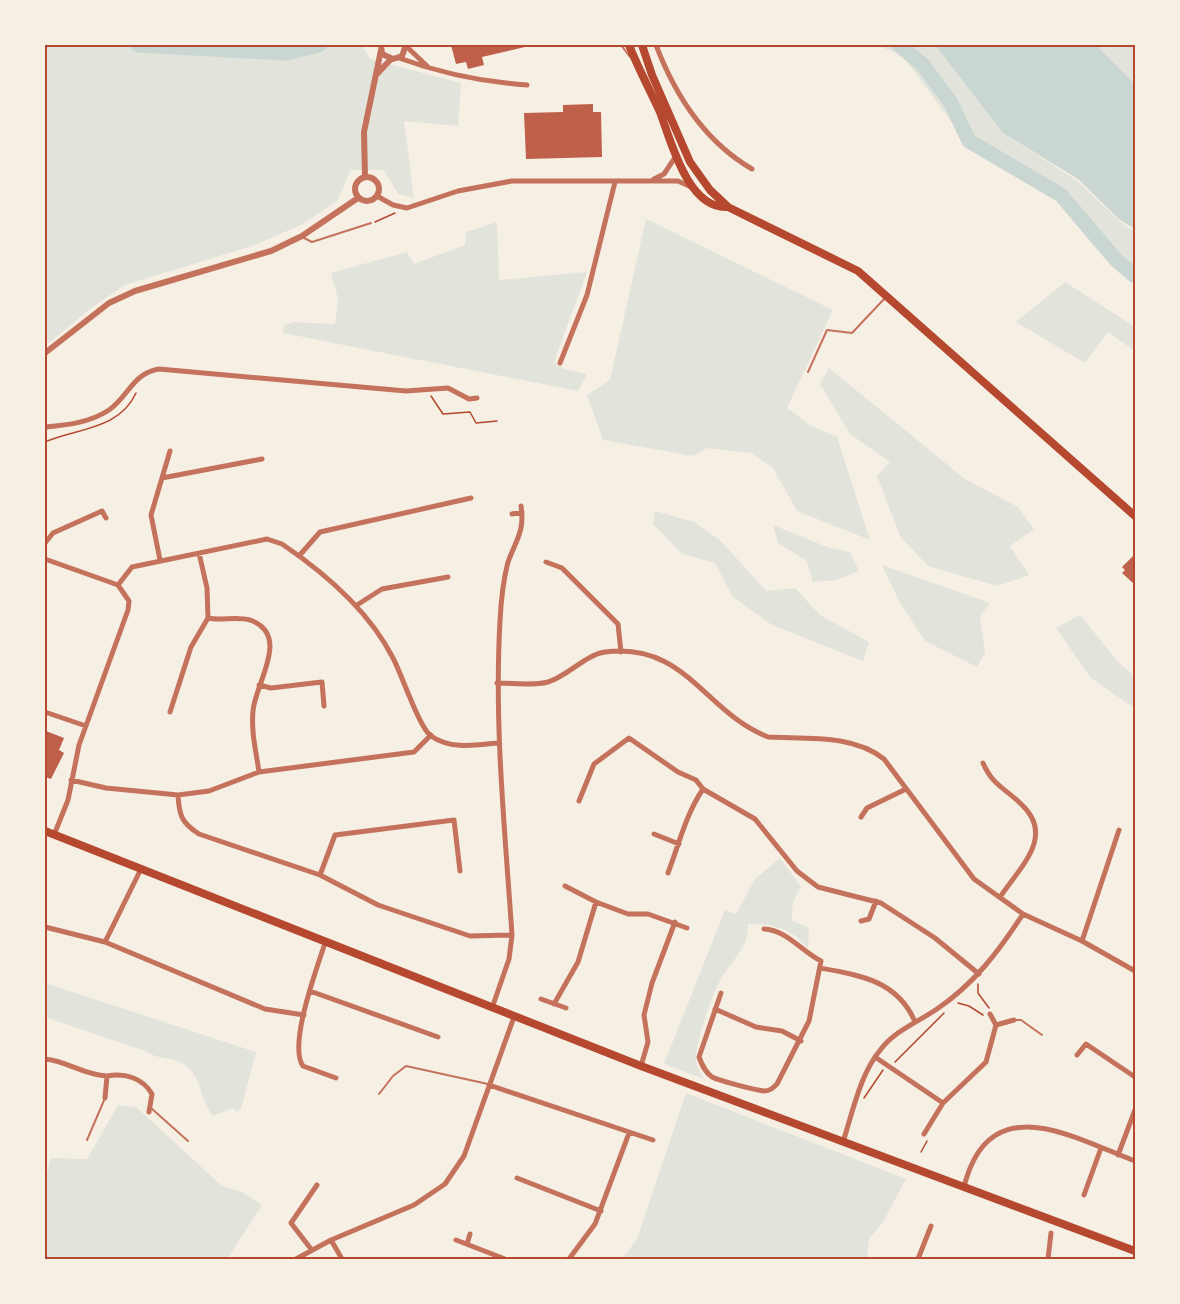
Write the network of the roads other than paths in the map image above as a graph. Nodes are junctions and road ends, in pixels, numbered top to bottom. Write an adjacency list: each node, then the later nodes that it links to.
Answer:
1 (406, 45): 7 (street); 9 (street)
2 (621, 45): 8 (lane)
3 (630, 45): 8 (main road)
4 (642, 45): 20 (main road)
5 (656, 45): 13 (street)
6 (381, 48): 7 (street); 10 (street)
7 (395, 59): 9 (street); 10 (street)
8 (636, 63): 12 (main road)
9 (428, 68): 11 (street)
10 (375, 78): 14 (street)
11 (526, 85)
12 (676, 156): 15 (street); 17 (main road)
13 (752, 169)
14 (365, 177): 18 (street); 19 (street)
15 (650, 181): 16 (street); 17 (street)
16 (615, 182): 18 (street); 25 (street)
17 (694, 188): 20 (main road)
18 (377, 195): 19 (street)
19 (358, 198): 22 (street)
20 (729, 207): 23 (main road)
21 (372, 223): 22 (lane)
22 (302, 236): 24 (street)
23 (886, 296): 26 (lane); 34 (main road)
24 (45, 353)
25 (560, 363)
26 (808, 372)
27 (477, 398): 28 (street)
28 (45, 427)
29 (170, 452): 31 (street)
30 (262, 459): 31 (street)
31 (162, 478): 40 (street)
32 (471, 498): 38 (street)
33 (512, 514): 47 (street)
34 (1135, 516)
35 (106, 518): 36 (street)
36 (45, 543)
37 (199, 553): 38 (street); 40 (street); 45 (street)
38 (299, 556): 44 (street)
39 (45, 559): 43 (street)
40 (160, 560): 43 (street)
41 (550, 571): 46 (street)
42 (448, 577): 44 (street)
43 (118, 585): 52 (street)
44 (357, 605): 53 (street)
45 (208, 618): 48 (street); 51 (street)
46 (621, 651): 47 (street); 59 (street)
47 (497, 683): 54 (street)
48 (259, 685): 49 (street); 56 (street)
49 (324, 706)
50 (45, 712): 52 (street)
51 (170, 712)
52 (86, 726): 57 (street)
53 (430, 735): 54 (street); 56 (street)
54 (498, 743): 82 (street)
55 (983, 764): 73 (street)
56 (259, 771): 60 (street)
57 (71, 780): 60 (street); 66 (street)
58 (703, 789): 61 (street); 67 (street); 74 (street)
59 (906, 789): 62 (street); 73 (street)
60 (177, 795): 71 (street)
61 (579, 801)
62 (861, 817)
63 (1119, 830): 83 (street)
64 (45, 831): 66 (main road)
65 (654, 834): 67 (street)
66 (54, 835): 68 (main road)
67 (679, 844): 70 (street)
68 (140, 871): 84 (street); 85 (main road)
69 (460, 871): 71 (street)
70 (668, 873)
71 (320, 875): 82 (street)
72 (565, 886): 75 (street)
73 (1000, 897): 76 (street)
74 (876, 901): 77 (street); 88 (street)
75 (596, 902): 78 (street); 92 (street)
76 (1023, 914): 83 (street); 88 (street)
77 (861, 921)
78 (675, 922): 80 (street); 108 (street)
79 (45, 927): 84 (street)
80 (687, 928)
81 (764, 929): 86 (street)
82 (512, 935): 93 (street)
83 (1082, 940): 87 (street)
84 (105, 942): 97 (street)
85 (325, 943): 89 (street); 93 (main road)
86 (820, 968): 100 (street); 104 (street)
87 (1135, 971)
88 (979, 974): 100 (street)
89 (310, 991): 97 (street); 103 (street)
90 (721, 993): 95 (street)
91 (541, 999): 92 (street)
92 (554, 1004): 94 (street)
93 (492, 1008): 98 (main road)
94 (566, 1008)
95 (715, 1010): 104 (street); 104 (street)
96 (990, 1014): 101 (street)
97 (304, 1015): 111 (street)
98 (514, 1017): 108 (main road); 112 (street)
99 (1014, 1020): 101 (street); 102 (lane)
100 (915, 1022): 106 (street)
101 (996, 1025): 117 (street)
102 (1042, 1035)
103 (438, 1037)
104 (801, 1041)
105 (1077, 1055): 110 (street)
106 (875, 1057): 117 (street); 125 (street)
107 (45, 1059): 109 (street)
108 (641, 1066): 125 (main road)
109 (106, 1076): 114 (street); 116 (street)
110 (1135, 1077)
111 (336, 1078)
112 (489, 1084): 115 (lane); 120 (street); 137 (street)
113 (160, 1091): 114 (street)
114 (152, 1094): 118 (street)
115 (379, 1094)
116 (105, 1098): 122 (lane)
117 (943, 1103): 121 (street)
118 (150, 1110): 124 (lane)
119 (1135, 1110): 127 (street)
120 (629, 1133): 123 (street); 133 (street)
121 (924, 1134)
122 (87, 1140)
123 (653, 1140)
124 (188, 1141)
125 (843, 1142): 131 (main road)
126 (1101, 1148): 127 (street); 131 (street); 132 (street)
127 (1118, 1155): 128 (street)
128 (1135, 1161)
129 (517, 1178): 133 (street)
130 (317, 1185): 140 (street)
131 (963, 1187): 141 (main road)
132 (1084, 1195)
133 (601, 1211): 145 (street)
134 (931, 1226): 146 (street)
135 (1051, 1233): 147 (street)
136 (471, 1234): 139 (street)
137 (331, 1240): 140 (street); 143 (street)
138 (456, 1240): 139 (street)
139 (467, 1244): 144 (street)
140 (311, 1250): 142 (street)
141 (1135, 1251)
142 (296, 1259)
143 (342, 1259)
144 (505, 1259)
145 (569, 1259)
146 (918, 1259)
147 (1048, 1259)

